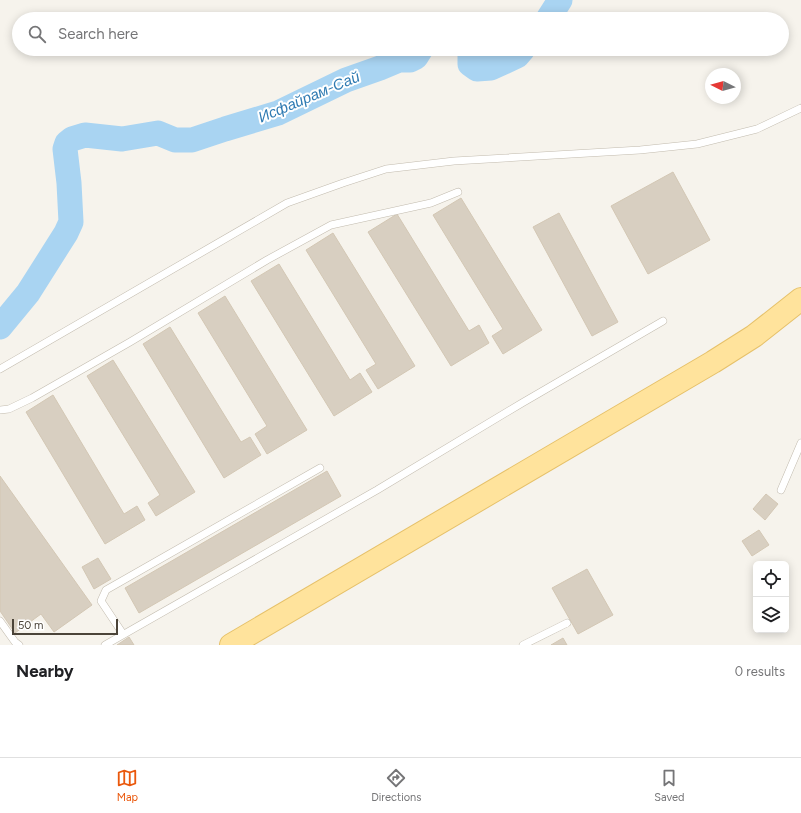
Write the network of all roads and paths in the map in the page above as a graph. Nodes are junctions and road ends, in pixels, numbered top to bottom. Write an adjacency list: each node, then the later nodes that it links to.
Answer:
1 (801, 108): 5 (lane)
2 (458, 192): 6 (lane)
3 (801, 299): 15 (main road)
4 (664, 321): 12 (lane)
5 (0, 368)
6 (0, 410)
7 (801, 443): 9 (lane)
8 (320, 468): 12 (lane)
9 (781, 490)
10 (0, 621): 13 (lane)
11 (566, 623): 16 (lane)
12 (123, 634): 14 (lane)
13 (19, 645)
14 (105, 645)
15 (231, 645)
16 (523, 645)

